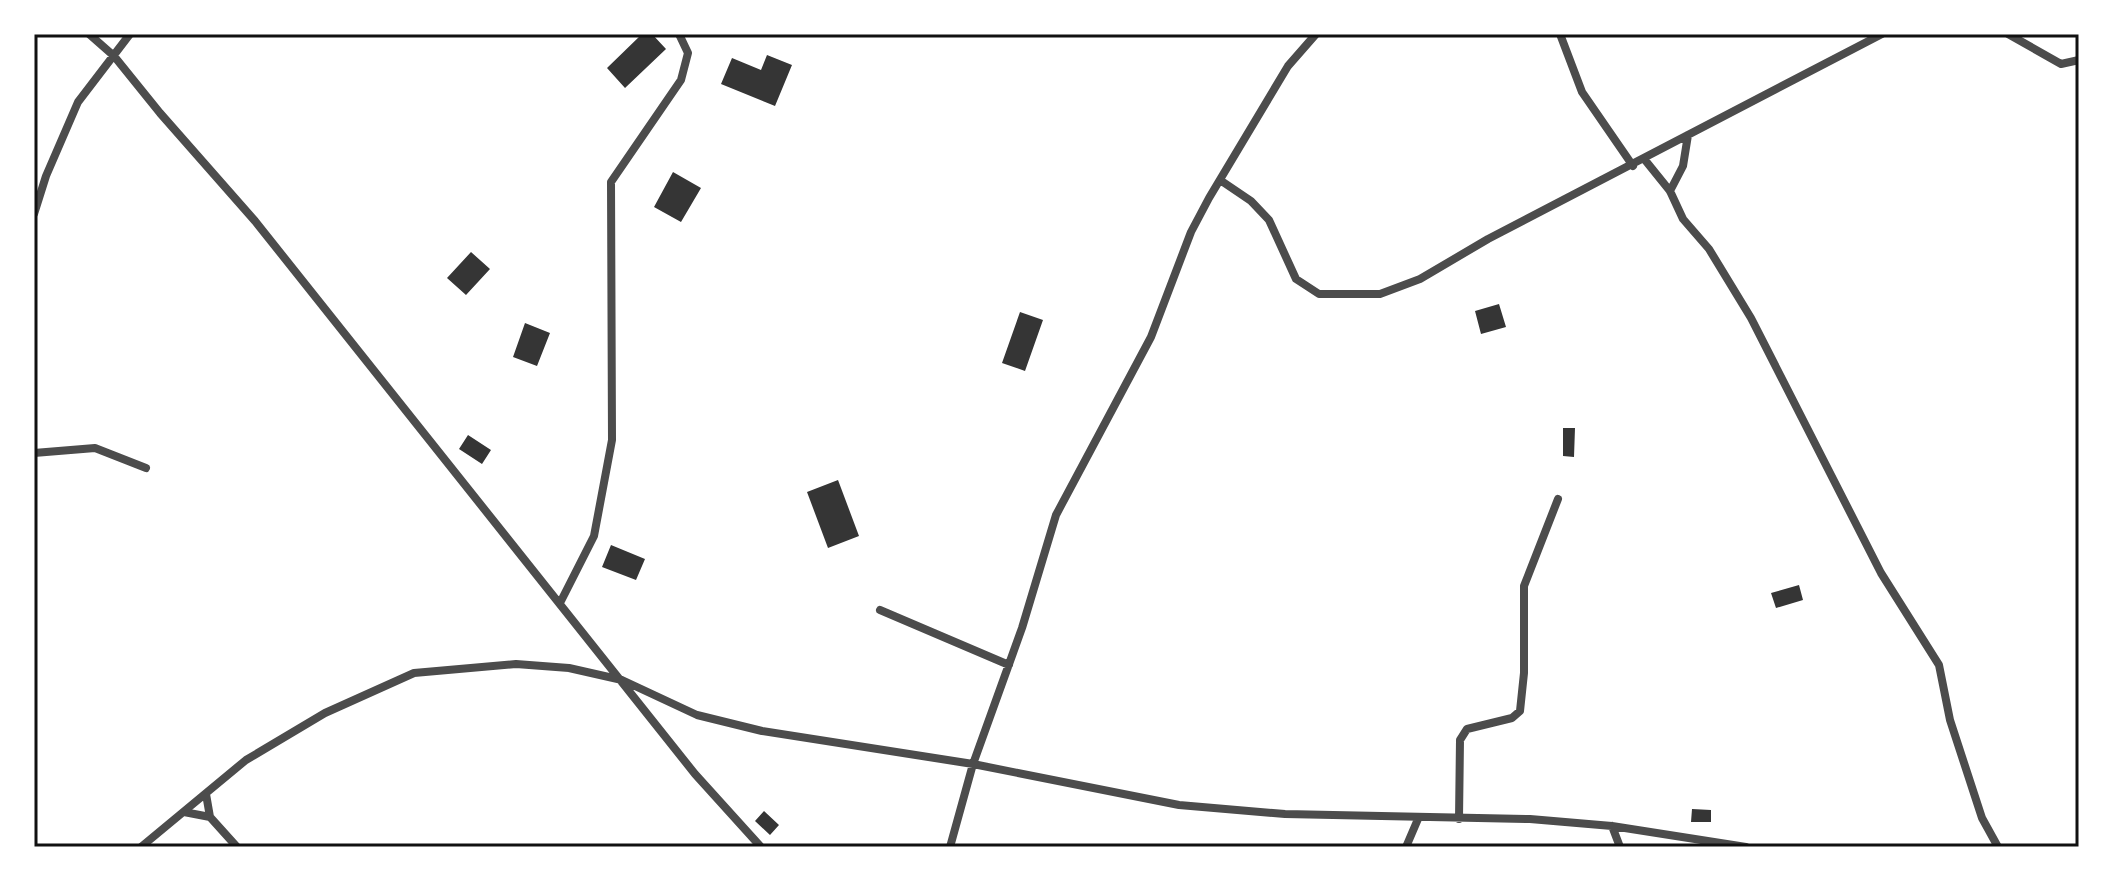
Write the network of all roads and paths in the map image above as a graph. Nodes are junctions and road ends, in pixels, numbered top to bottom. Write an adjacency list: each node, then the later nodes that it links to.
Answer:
1 (89, 34): 8 (street)
2 (130, 34): 8 (street)
3 (679, 34): 19 (street)
4 (1316, 34): 13 (street)
5 (1560, 34): 12 (street)
6 (1882, 34): 10 (street)
7 (2008, 34): 9 (street)
8 (114, 56): 15 (street); 19 (street)
9 (2079, 60)
10 (1688, 135): 11 (street); 14 (street)
11 (1645, 160): 12 (street); 14 (street)
12 (1633, 166): 13 (street)
13 (1220, 180): 21 (street)
14 (1670, 191): 37 (street)
15 (34, 214)
16 (34, 453): 17 (street)
17 (146, 468)
18 (1558, 499): 28 (street)
19 (561, 601): 22 (street)
20 (880, 610): 21 (street)
21 (1009, 665): 23 (street)
22 (622, 680): 23 (street); 24 (street); 32 (street)
23 (973, 764): 27 (street); 33 (street)
24 (206, 794): 25 (street); 26 (street)
25 (184, 812): 26 (street); 30 (street)
26 (210, 817): 31 (street)
27 (1418, 819): 28 (street); 34 (street)
28 (1459, 819): 29 (street)
29 (1612, 826): 35 (street); 36 (street)
30 (141, 847)
31 (237, 847)
32 (761, 847)
33 (950, 847)
34 (1406, 847)
35 (1620, 847)
36 (1746, 847)
37 (1998, 847)

